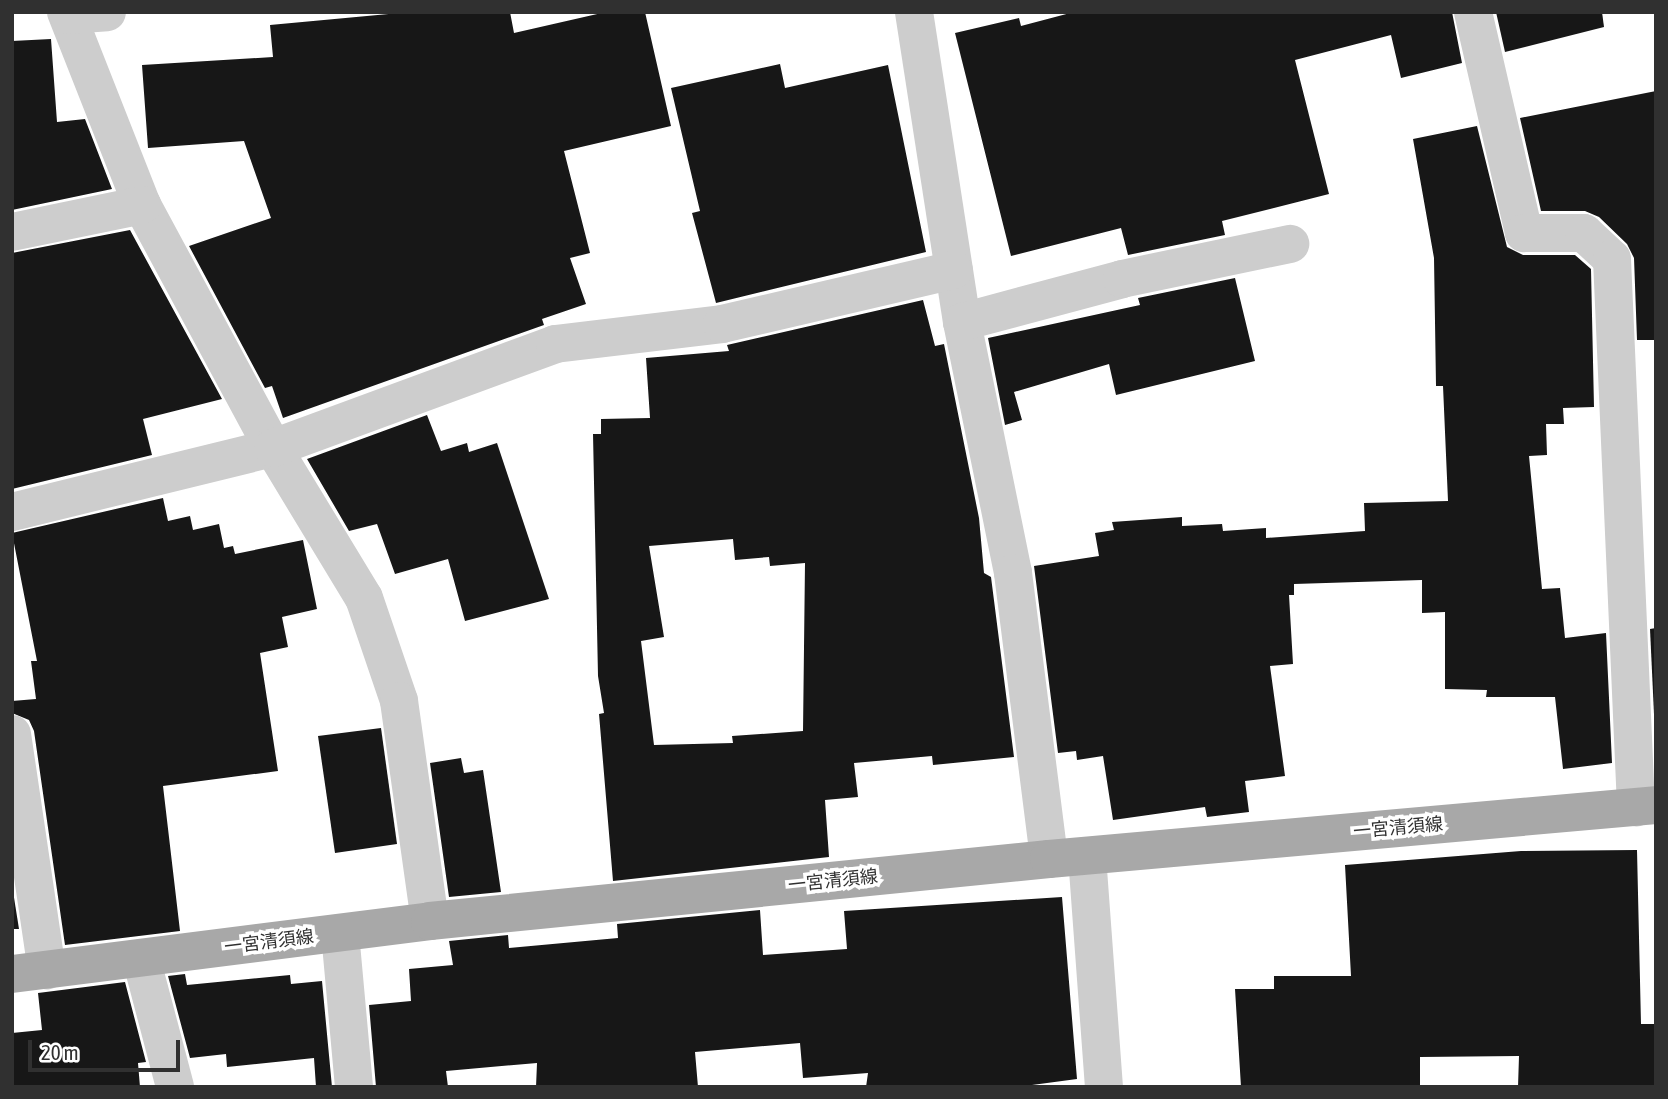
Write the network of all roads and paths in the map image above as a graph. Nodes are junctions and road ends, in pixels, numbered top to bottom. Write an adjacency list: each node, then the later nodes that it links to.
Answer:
1 (107, 12): 4 (street)
2 (1473, 12): 13 (street)
3 (919, 13): 8 (street)
4 (67, 14): 5 (street)
5 (142, 205): 6 (street); 10 (street)
6 (12, 232)
7 (1290, 244): 9 (street)
8 (954, 270): 9 (street); 10 (street)
9 (962, 323): 15 (street)
10 (273, 448): 11 (street); 16 (street)
11 (12, 512)
12 (12, 734): 19 (street)
13 (1646, 806): 14 (main road, 一宮清須線)
14 (1087, 856): 15 (main road, 一宮清須線); 22 (street)
15 (1049, 859): 16 (main road, 一宮清須線)
16 (430, 921): 17 (main road, 一宮清須線)
17 (340, 933): 18 (main road, 一宮清須線); 21 (street)
18 (141, 958): 19 (main road, 一宮清須線); 20 (street)
19 (29, 972)
20 (175, 1087)
21 (354, 1087)
22 (1104, 1087)

